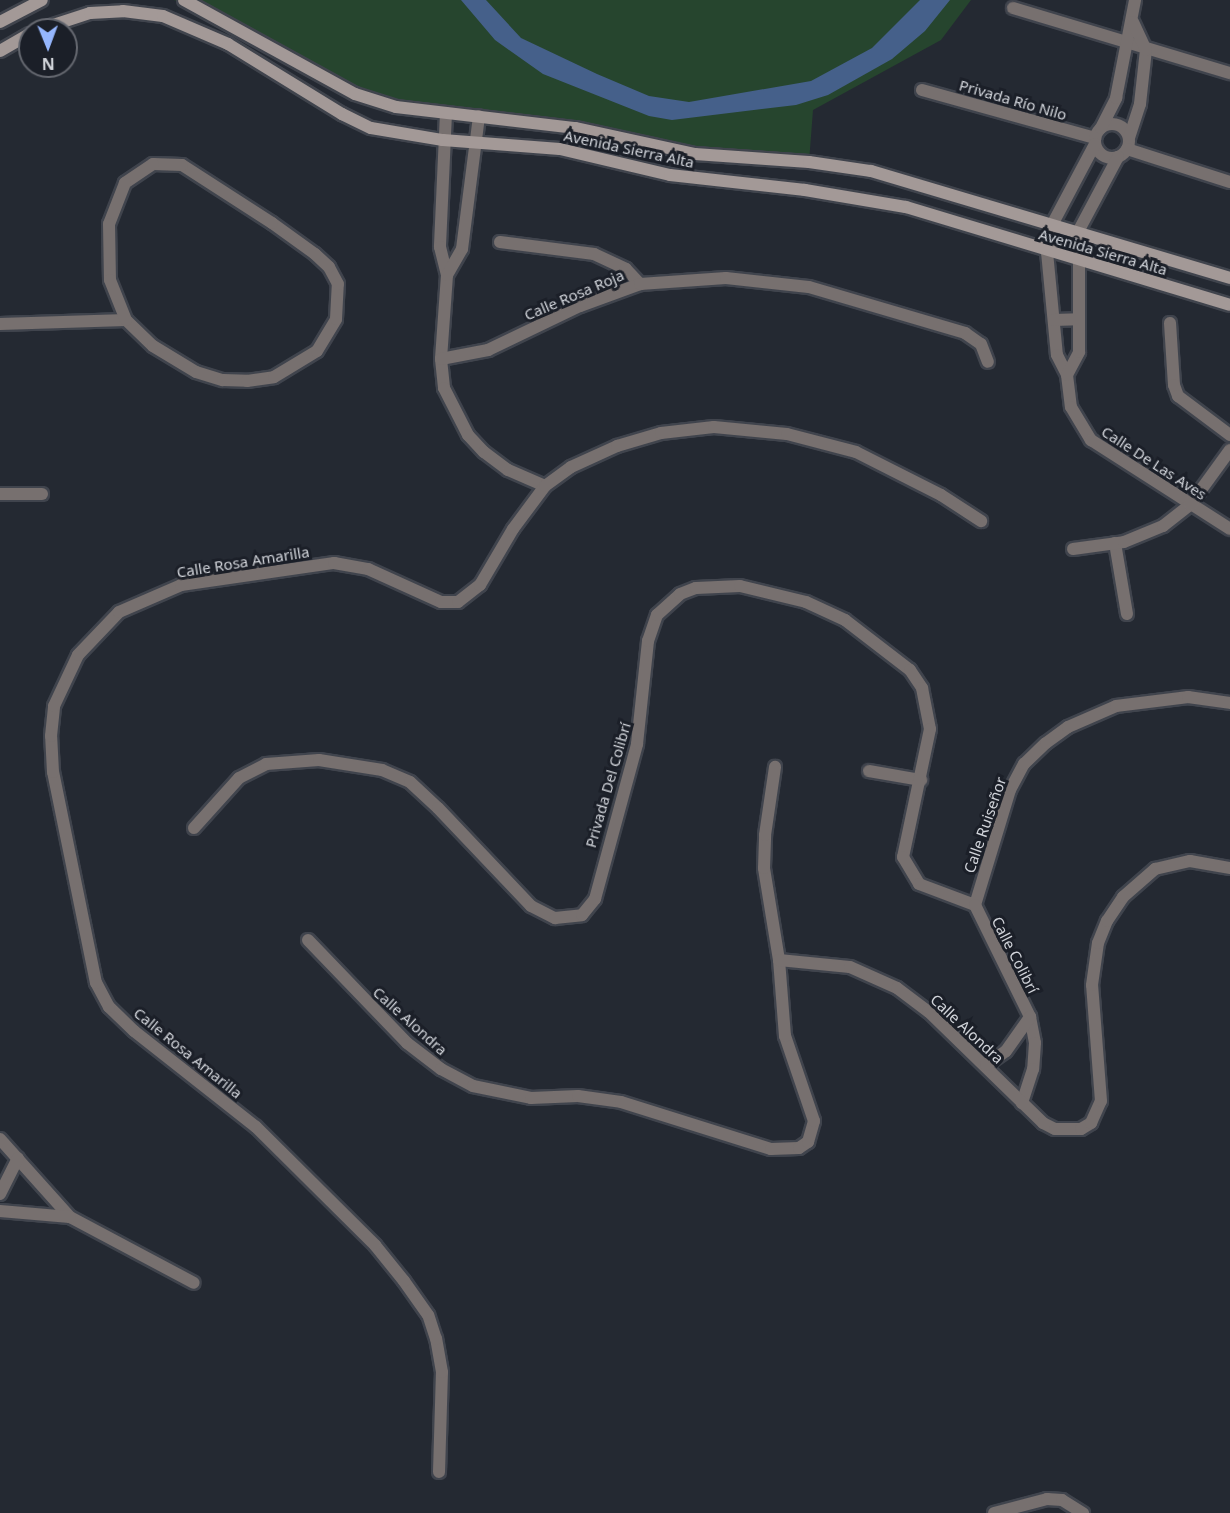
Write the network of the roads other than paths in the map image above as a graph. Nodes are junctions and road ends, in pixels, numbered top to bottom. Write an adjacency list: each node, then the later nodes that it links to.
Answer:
1 (42, 0): 6 (street)
2 (184, 0): 14 (street, Avenida Sierra Alta)
3 (1135, 0): 7 (street)
4 (1013, 8): 9 (street)
5 (75, 18): 17 (street, Avenida Sierra Alta)
6 (0, 22)
7 (1133, 22): 9 (street, Calle De Las Aves); 10 (street)
8 (18, 41): 11 (street)
9 (1124, 44): 10 (street); 16 (street, Calle De Las Aves)
10 (1146, 50): 12 (street); 19 (street)
11 (0, 51)
12 (1230, 73)
13 (922, 90): 16 (street, Privada Río Nilo)
14 (447, 113): 15 (street, Avenida Sierra Alta); 17 (street)
15 (479, 116): 18 (street); 20 (street, Avenida Sierra Alta)
16 (1097, 137): 19 (street); 19 (street); 25 (street, Calle De Las Aves)
17 (443, 140): 18 (street, Avenida Sierra Alta); 23 (street)
18 (475, 141): 22 (street, Avenida Sierra Alta); 24 (street)
19 (1125, 148): 21 (street); 26 (street)
20 (752, 161): 22 (street); 25 (street, Avenida Sierra Alta)
21 (1230, 182)
22 (751, 184): 28 (street, Avenida Sierra Alta)
23 (443, 211): 24 (street); 30 (street)
24 (466, 213): 30 (street)
25 (1053, 223): 26 (street, Avenida Sierra Alta); 28 (street, Calle De Las Aves)
26 (1078, 230): 29 (street); 31 (street, Avenida Sierra Alta)
27 (500, 242): 32 (street)
28 (1047, 252): 29 (street, Avenida Sierra Alta); 36 (street, Calle De Las Aves)
29 (1077, 259): 33 (street, Avenida Sierra Alta); 34 (street)
30 (447, 275): 39 (street)
31 (1230, 278)
32 (640, 284): 39 (street, Calle Rosa Roja); 40 (street, Calle Rosa Roja)
33 (1230, 305)
34 (1078, 319): 36 (street); 41 (street)
35 (126, 320): 35 (street); 38 (street)
36 (1054, 320): 41 (street, Calle De Las Aves)
37 (1170, 323): 42 (street)
38 (0, 324)
39 (441, 359): 44 (street)
40 (988, 362)
41 (1067, 375): 47 (street, Calle De Las Aves)
42 (1230, 435)
43 (1230, 450): 47 (street)
44 (545, 486): 48 (street, Calle Rosa Amarilla); 71 (street, Calle Rosa Amarilla)
45 (0, 494): 46 (street)
46 (42, 494)
47 (1190, 505): 49 (street, Calle De Las Aves); 50 (street)
48 (981, 520)
49 (1230, 529)
50 (1115, 543): 51 (street); 52 (street)
51 (1072, 549)
52 (1127, 614)
53 (1230, 702): 59 (street, Calle Ruiseñor)
54 (775, 767): 61 (street)
55 (868, 771): 56 (street)
56 (921, 780): 57 (street, Privada Del Colibrí); 59 (street, Privada Del Colibrí)
57 (194, 828)
58 (1230, 868): 64 (street, Calle Alondra)
59 (975, 905): 62 (street, Calle Colibrí)
60 (308, 940): 61 (street, Calle Alondra)
61 (779, 960): 63 (street, Calle Alondra)
62 (1030, 1017): 63 (street, Calle Colibrí); 64 (street, Calle Colibrí)
63 (986, 1065): 64 (street, Calle Alondra)
64 (1022, 1103)
65 (0, 1139): 66 (street)
66 (18, 1158): 67 (street); 69 (street)
67 (0, 1194)
68 (0, 1211): 69 (street)
69 (70, 1217): 70 (street)
70 (194, 1283)
71 (439, 1472)
72 (994, 1513): 73 (street)
73 (1083, 1513)

